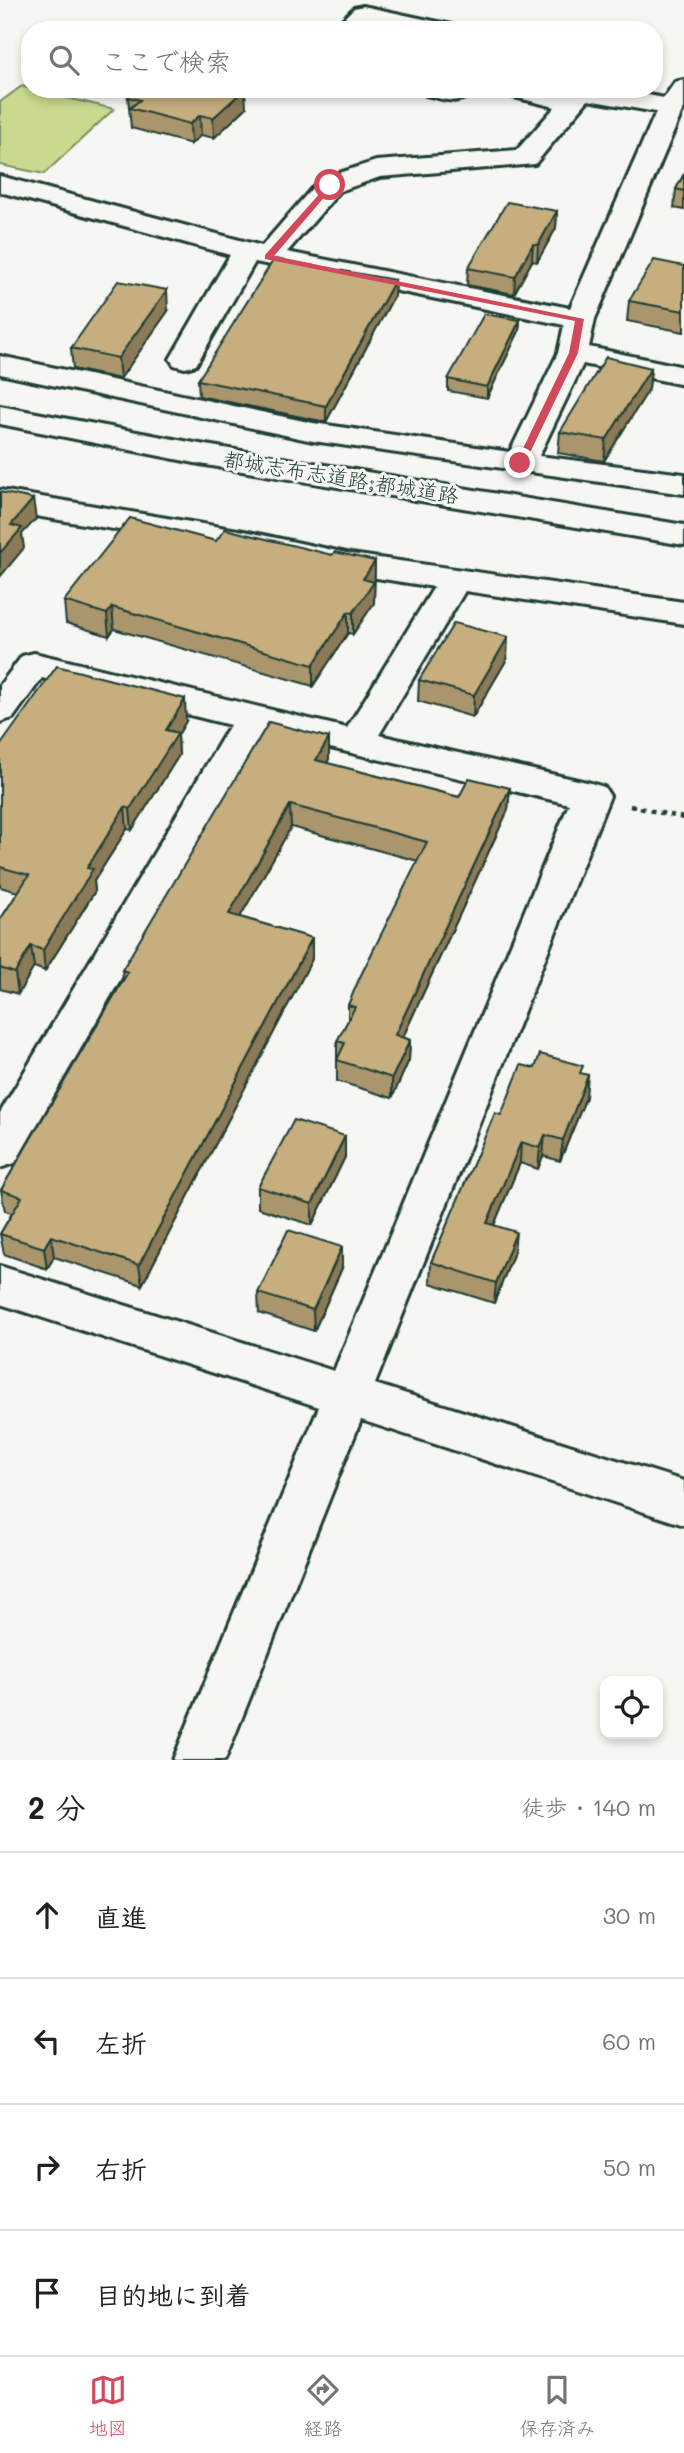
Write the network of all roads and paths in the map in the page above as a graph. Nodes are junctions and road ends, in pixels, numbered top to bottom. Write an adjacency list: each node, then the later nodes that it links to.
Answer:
1 (354, 21): 2 (main road)
2 (401, 21)
3 (552, 98): 6 (main road)
4 (576, 98): 6 (main road)
5 (677, 98): 9 (main road)
6 (572, 103): 8 (main road)
7 (3, 187): 8 (main road)
8 (258, 254): 9 (main road); 11 (main road)
9 (580, 319): 10 (main road)
10 (573, 353): 13 (main road); 15 (main road)
11 (185, 359)
12 (0, 365): 15 (main road)
13 (684, 376)
14 (0, 415): 18 (main road, 都城志布志道路;都城道路)
15 (520, 463): 16 (main road)
16 (684, 484)
17 (0, 500): 19 (main road)
18 (684, 535)
19 (455, 580): 20 (main road); 23 (main road)
20 (684, 613)
21 (0, 710): 22 (main road)
22 (252, 718): 23 (main road); 26 (main road)
23 (356, 743): 24 (main road)
24 (592, 796): 25 (path); 28 (main road)
25 (684, 818)
26 (0, 1151)
27 (0, 1284): 28 (main road)
28 (347, 1396): 29 (main road); 30 (main road)
29 (684, 1503)
30 (199, 1760)

